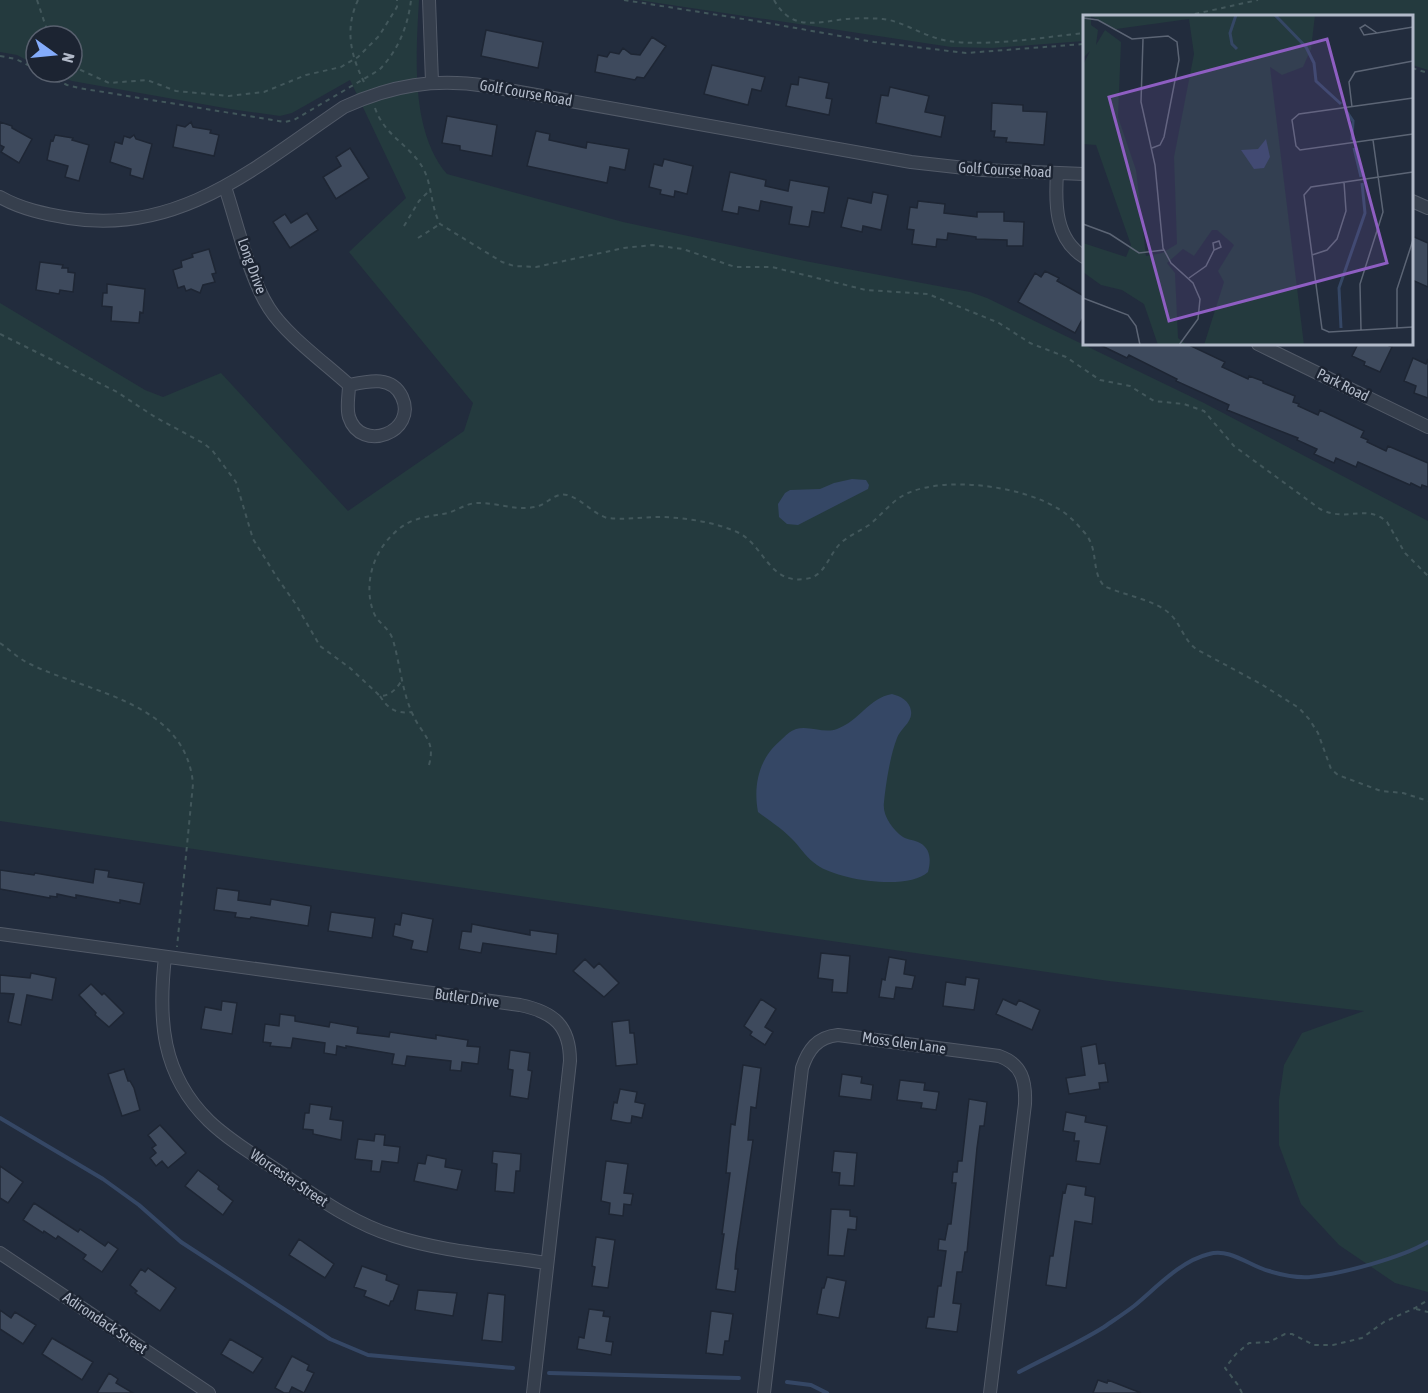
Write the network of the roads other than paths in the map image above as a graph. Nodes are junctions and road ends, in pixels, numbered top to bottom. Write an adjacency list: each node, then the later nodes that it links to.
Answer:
1 (429, 0): 2 (street)
2 (432, 82): 3 (street, Golf Course Road); 5 (street, Golf Course Road)
3 (1057, 173): 4 (street, Golf Course Road); 9 (street)
4 (1083, 174)
5 (225, 187): 6 (street, Golf Course Road); 11 (street, Long Drive)
6 (0, 197)
7 (1413, 201): 8 (street)
8 (1428, 208)
9 (1083, 256)
10 (1260, 345): 12 (street, Park Road)
11 (349, 385): 11 (street)
12 (1428, 427)
13 (0, 934): 14 (street, Butler Drive)
14 (165, 957): 16 (street, Worcester Street); 16 (street, Butler Drive)
15 (0, 1253): 17 (street, Adirondack Street)
16 (547, 1263): 18 (street, Butler Drive)
17 (209, 1393)
18 (532, 1393)
19 (764, 1393): 20 (street, Moss Glen Lane)
20 (990, 1393)

